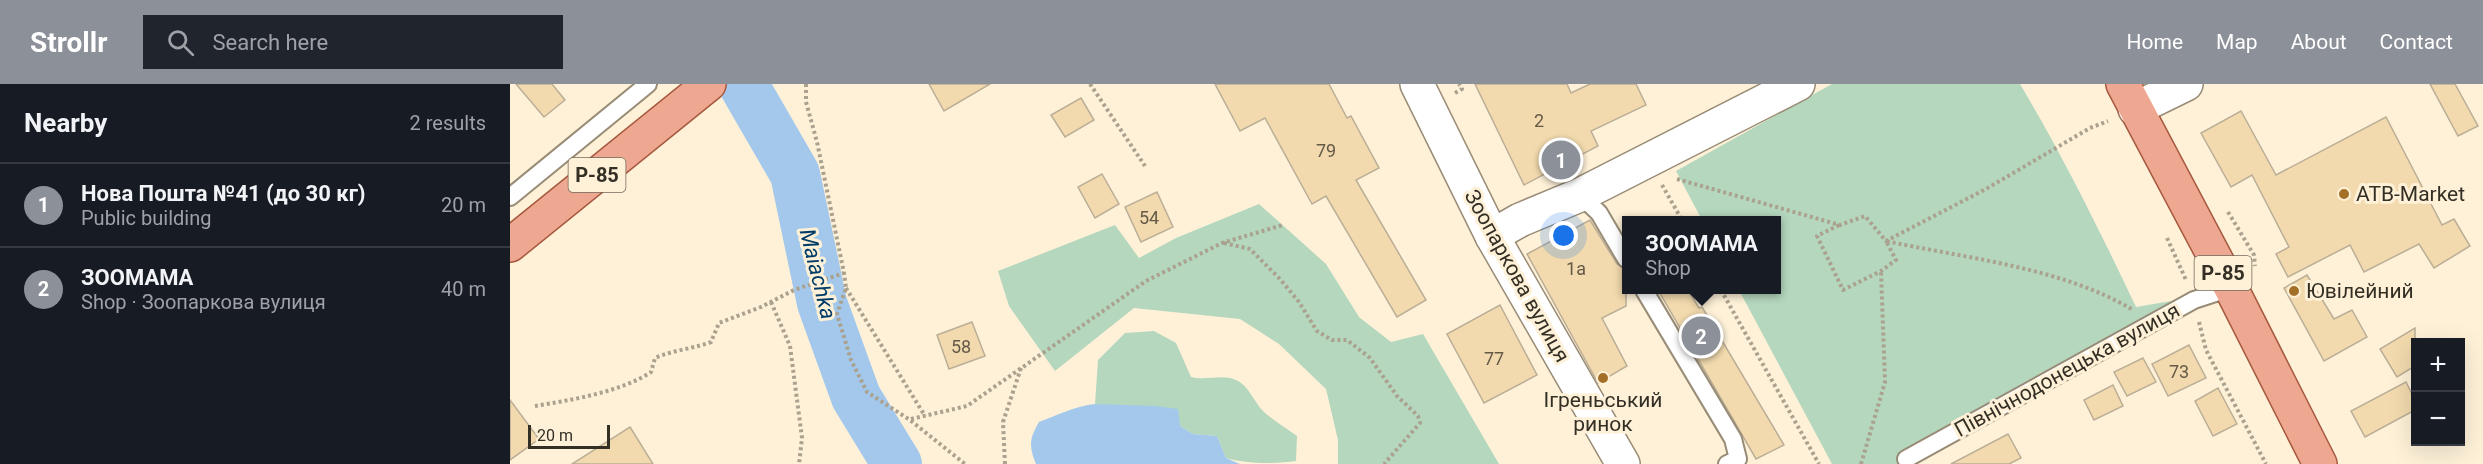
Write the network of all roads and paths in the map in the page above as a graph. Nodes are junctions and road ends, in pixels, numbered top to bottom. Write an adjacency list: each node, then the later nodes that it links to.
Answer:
1 (648, 84): 13 (lane)
2 (710, 84): 21 (main road, Р-85)
3 (806, 84): 24 (path)
4 (1090, 84): 9 (path)
5 (1417, 84): 18 (street, Зоопаркова вулиця)
6 (1798, 84): 12 (street)
7 (2186, 84): 8 (street)
8 (2124, 104): 19 (path); 25 (main road, Р-85)
9 (1145, 166)
10 (1660, 180): 11 (path); 15 (path); 17 (path)
11 (1654, 184)
12 (1580, 195): 18 (street); 22 (lane)
13 (510, 197)
14 (2222, 205): 25 (path)
15 (1680, 216)
16 (1283, 225): 20 (path)
17 (1840, 225): 19 (path); 23 (path)
18 (1492, 236): 41 (street, Зоопаркова вулиця)
19 (1886, 241): 23 (path); 31 (path)
20 (1222, 243): 32 (path); 40 (path)
21 (510, 245)
22 (1622, 252)
23 (1881, 271): 44 (path)
24 (842, 273): 26 (path); 30 (path)
25 (2243, 281): 29 (lane, Північнодонецька вулиця); 46 (main road, Р-85)
26 (846, 288): 34 (path); 35 (path)
27 (1646, 294): 42 (lane)
28 (1723, 294): 43 (path)
29 (2194, 300): 36 (lane, Північнодонецька вулиця); 45 (path)
30 (771, 302): 33 (path); 37 (path)
31 (2138, 313)
32 (1021, 367): 34 (path); 39 (path)
33 (535, 406)
34 (925, 416): 35 (path)
35 (910, 420): 38 (path)
36 (1905, 460)
37 (799, 464)
38 (965, 464)
39 (1005, 464)
40 (1384, 464)
41 (1623, 464)
42 (1727, 464)
43 (1819, 464)
44 (1862, 464)
45 (2266, 464)
46 (2320, 464)

